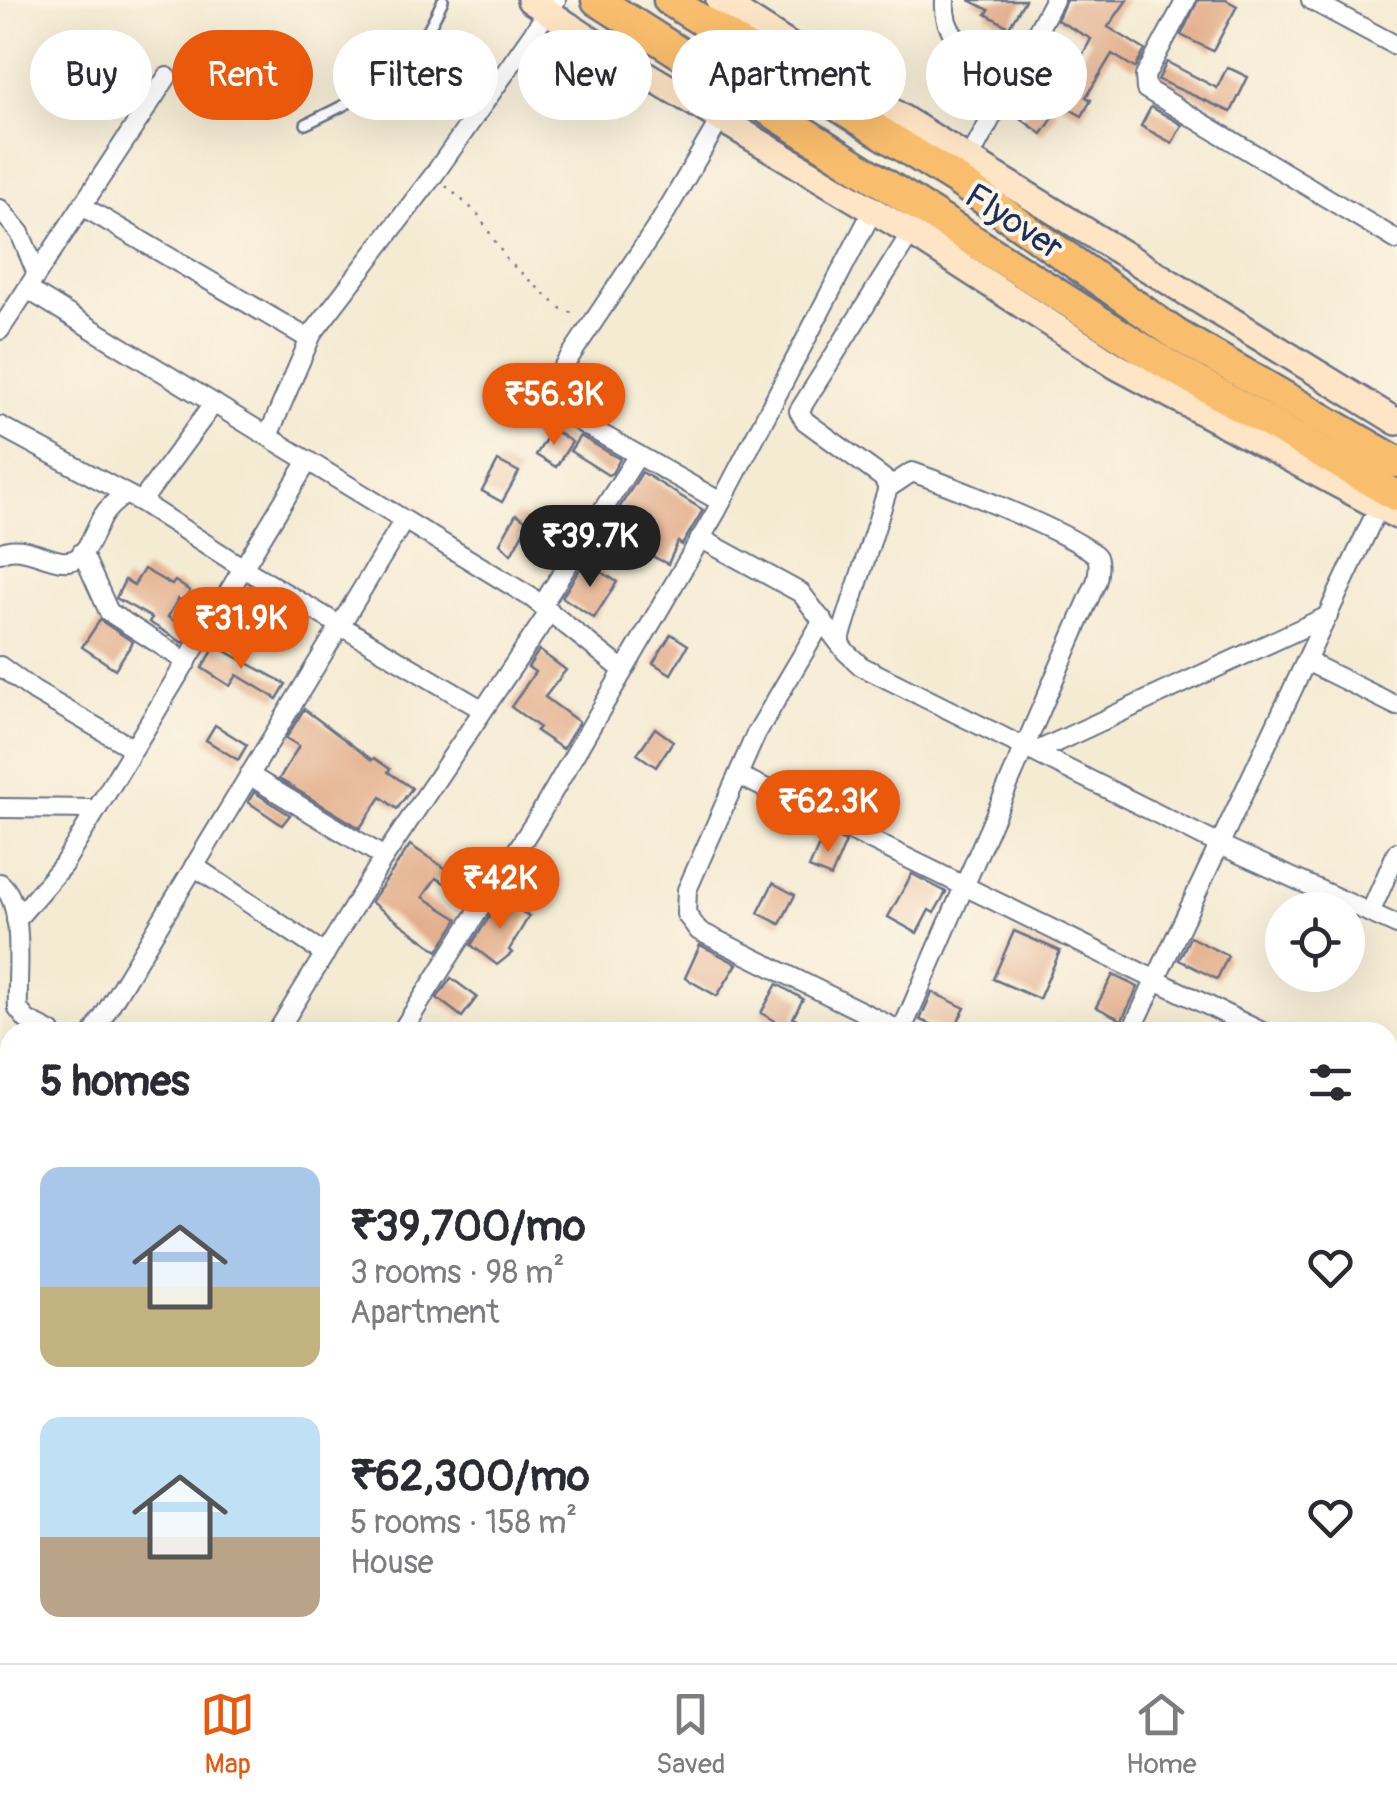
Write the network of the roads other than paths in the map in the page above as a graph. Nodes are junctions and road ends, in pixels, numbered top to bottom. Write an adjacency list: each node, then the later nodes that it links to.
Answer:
1 (443, 0): 18 (lane)
2 (597, 0): 28 (highway, Flyover)
3 (669, 0): 19 (highway, Flyover)
4 (719, 0): 19 (main road)
5 (945, 0): 10 (street)
6 (1054, 0): 11 (street)
7 (1186, 0): 24 (street)
8 (1311, 0): 12 (street)
9 (545, 4): 14 (main road); 27 (street)
10 (950, 30)
11 (1039, 30)
12 (1397, 46)
13 (168, 77): 20 (street)
14 (672, 86)
15 (720, 120): 33 (street)
16 (724, 120): 21 (main road)
17 (991, 120): 19 (street)
18 (306, 124)
19 (963, 170): 28 (highway, Flyover); 30 (main road)
20 (82, 206): 25 (street); 27 (street)
21 (872, 210): 23 (main road); 38 (street)
22 (3, 216): 25 (street)
23 (911, 233): 36 (street); 39 (main road)
24 (1397, 240)
25 (32, 281): 26 (street); 29 (street)
26 (0, 330)
27 (309, 340): 32 (street)
28 (1170, 348): 35 (highway, Flyover); 39 (highway, Flyover)
29 (214, 403): 32 (street); 37 (street)
30 (1397, 422)
31 (0, 426): 37 (street)
32 (268, 436): 34 (street)
33 (638, 455): 38 (street); 45 (street)
34 (308, 461): 40 (street); 44 (street)
35 (1397, 462)
36 (888, 488): 49 (street); 57 (street)
37 (133, 498): 42 (street); 44 (street)
38 (721, 502): 41 (street)
39 (1391, 506): 46 (street)
40 (404, 520): 45 (street); 48 (street)
41 (700, 538): 47 (street); 53 (street)
42 (82, 552): 43 (street); 51 (street)
43 (0, 553)
44 (243, 568): 48 (street); 51 (street)
45 (546, 608): 53 (street); 55 (street)
46 (1328, 616): 50 (street); 57 (street)
47 (822, 620): 49 (street); 59 (street)
48 (340, 625): 55 (street); 58 (street)
49 (838, 642): 57 (street)
50 (1306, 661): 54 (street); 62 (street)
51 (187, 662): 56 (street)
52 (0, 666): 56 (street)
53 (624, 670): 76 (street)
54 (1397, 706)
55 (483, 710): 64 (street)
56 (134, 749): 61 (street)
57 (1029, 750): 62 (street); 67 (street)
58 (249, 775): 64 (street); 65 (street)
59 (738, 775): 67 (street); 77 (street)
60 (0, 808): 61 (street)
61 (97, 808): 69 (street)
62 (1220, 845): 68 (street); 72 (street)
63 (1397, 852): 68 (street)
64 (384, 857): 71 (street)
65 (194, 866): 71 (street); 74 (street)
66 (0, 883): 69 (street)
67 (964, 888): 72 (street); 78 (street)
68 (1370, 912): 70 (street)
69 (16, 920): 73 (street)
70 (1397, 925)
71 (325, 954): 75 (street)
72 (1155, 982): 79 (street); 80 (street)
73 (31, 1022)
74 (100, 1022)
75 (283, 1022)
76 (407, 1022)
77 (878, 1022)
78 (900, 1022)
79 (1137, 1022)
80 (1241, 1022)

